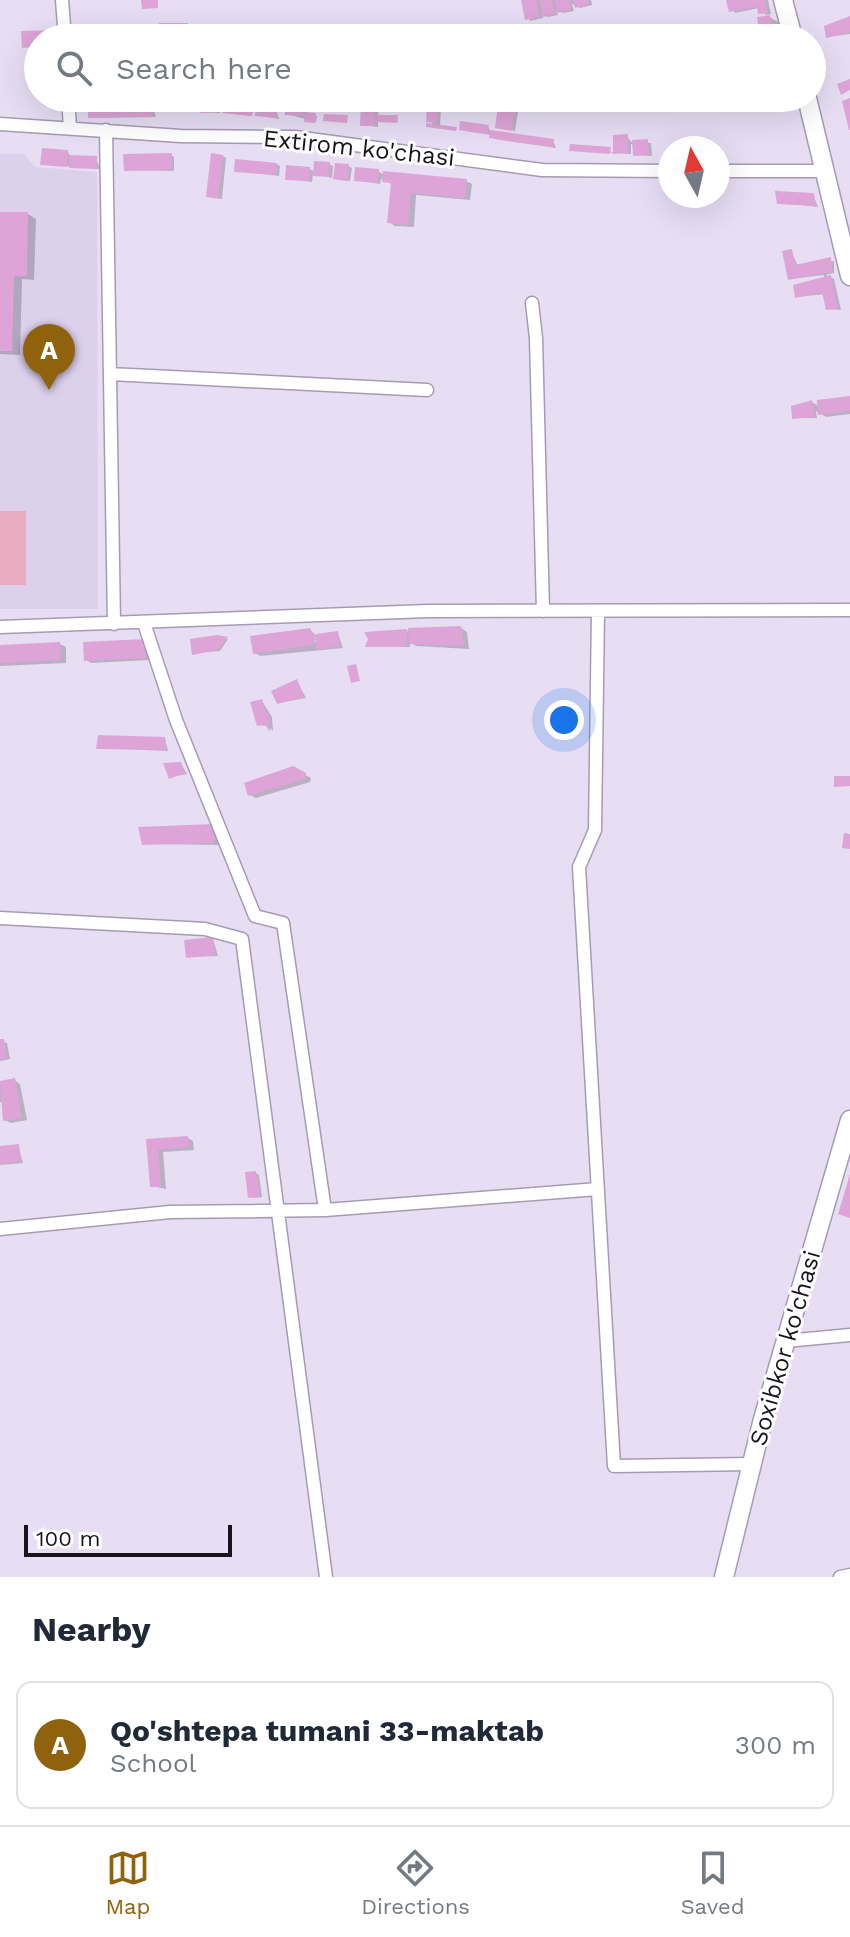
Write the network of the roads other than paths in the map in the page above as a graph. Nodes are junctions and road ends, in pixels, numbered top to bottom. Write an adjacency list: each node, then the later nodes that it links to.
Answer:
1 (62, 0): 3 (street)
2 (783, 0): 4 (main road)
3 (64, 24)
4 (789, 24)
5 (69, 112): 8 (street)
6 (810, 112): 12 (main road)
7 (0, 124): 8 (street, Extirom ko'chasi)
8 (70, 127): 9 (street, Extirom ko'chasi)
9 (106, 130): 10 (street, Extirom ko'chasi); 15 (street)
10 (658, 171)
11 (730, 171): 12 (street)
12 (825, 171): 13 (main road)
13 (850, 276)
14 (532, 303): 18 (street)
15 (110, 374): 16 (street); 21 (street)
16 (427, 390)
17 (850, 610): 19 (street)
18 (543, 611): 19 (street); 20 (street)
19 (598, 611): 25 (street)
20 (144, 623): 21 (street); 26 (street)
21 (114, 624): 22 (street)
22 (0, 627)
23 (0, 918): 27 (street)
24 (850, 1120): 30 (main road, Soxibkor ko'chasi)
25 (598, 1189): 26 (street); 31 (street)
26 (325, 1210): 27 (street)
27 (278, 1211): 28 (street); 33 (street)
28 (0, 1229)
29 (850, 1335): 30 (street)
30 (786, 1341): 31 (main road, Soxibkor ko'chasi)
31 (752, 1464): 34 (main road, Soxibkor ko'chasi)
32 (850, 1575): 35 (street)
33 (326, 1577)
34 (724, 1577)
35 (840, 1577)

